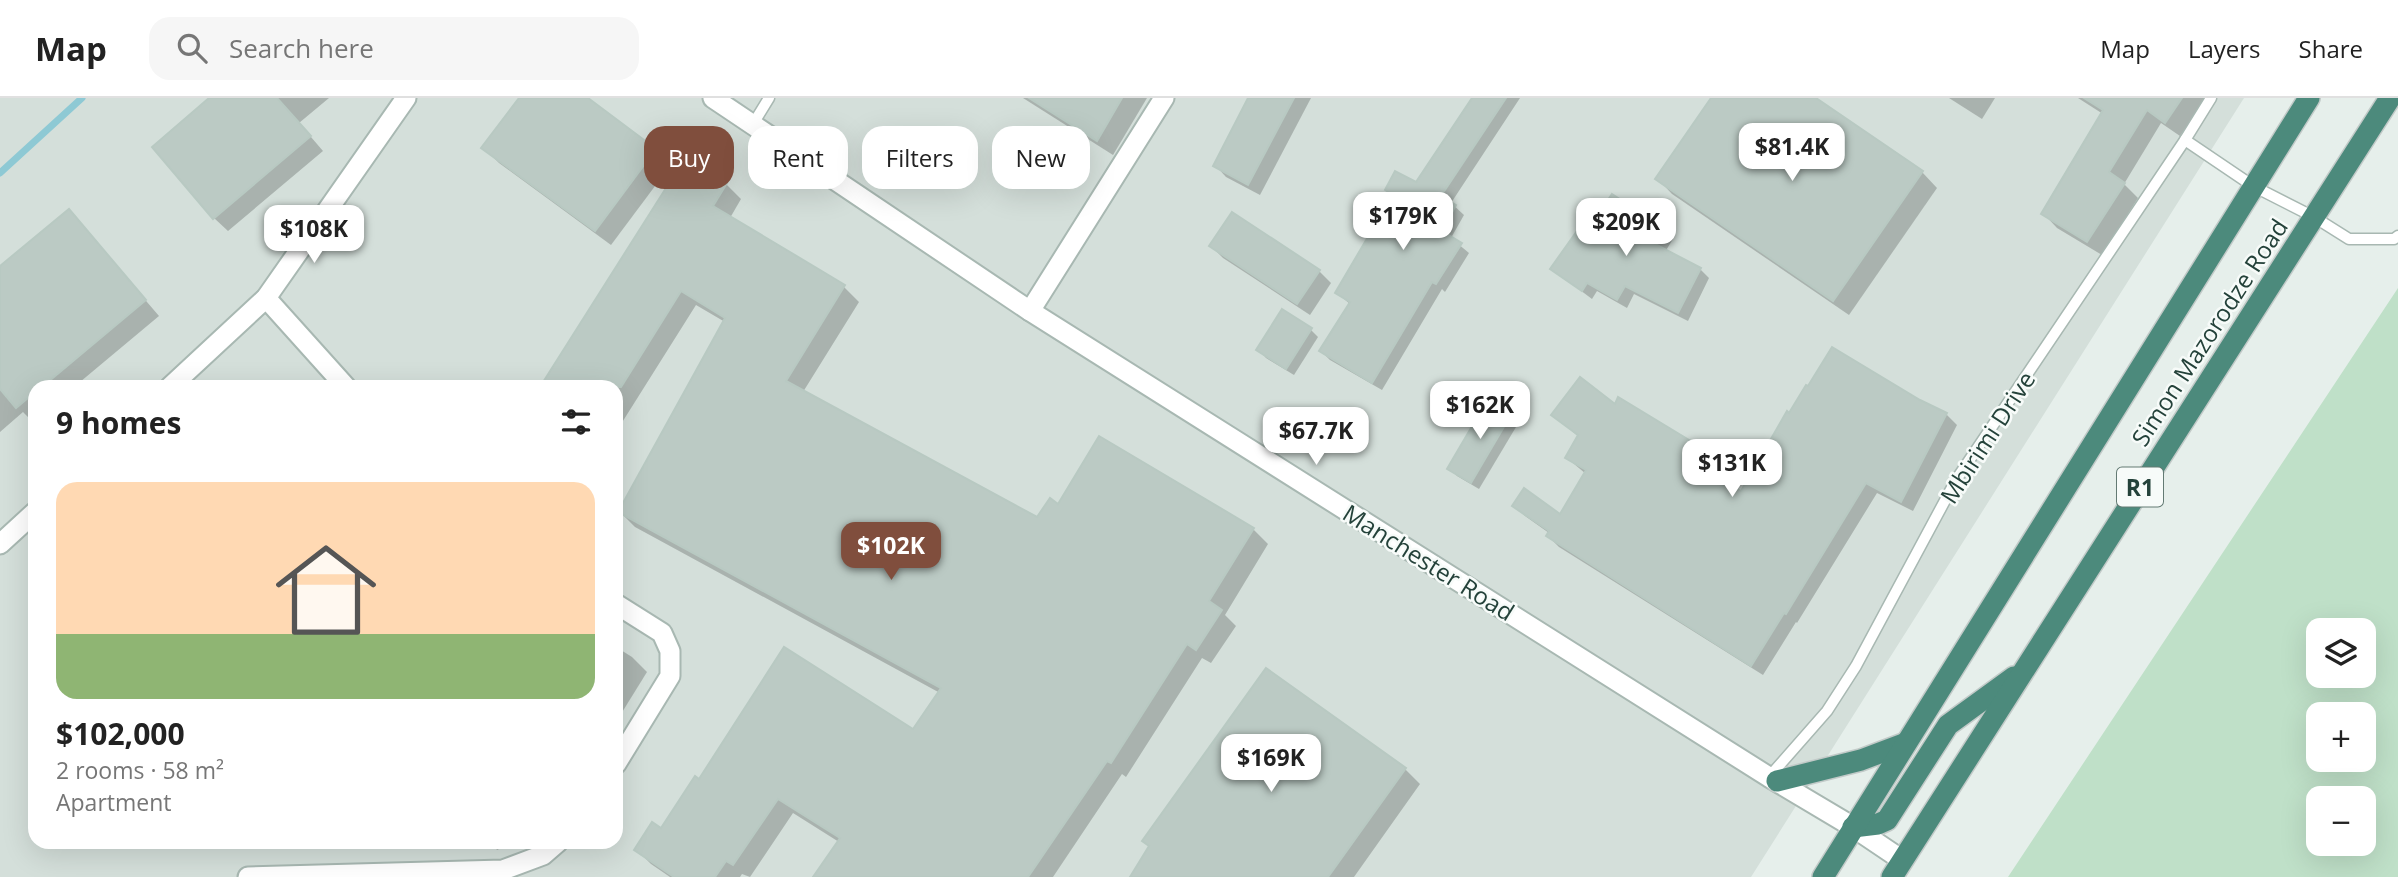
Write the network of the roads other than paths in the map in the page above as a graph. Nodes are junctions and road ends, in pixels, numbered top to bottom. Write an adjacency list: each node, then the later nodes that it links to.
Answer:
1 (406, 98): 13 (street)
2 (713, 98): 8 (street, Manchester Road)
3 (769, 98): 8 (lane)
4 (1164, 98): 14 (street)
5 (2211, 98): 9 (lane, Mbirimi Drive)
6 (2309, 98): 10 (highway, Simon Mazorodze Road / R1)
7 (2390, 98): 11 (highway, Simon Mazorodze Road / R1)
8 (753, 124): 14 (street, Manchester Road)
9 (2185, 140): 10 (lane); 23 (lane, Mbirimi Drive)
10 (2253, 186): 11 (lane); 21 (highway, Simon Mazorodze Road / R1)
11 (2314, 217): 12 (lane); 20 (highway, Simon Mazorodze Road / R1)
12 (2398, 236)
13 (266, 298): 15 (street); 16 (street)
14 (1030, 311): 23 (street, Manchester Road)
15 (178, 380)
16 (340, 380)
17 (28, 518): 18 (street)
18 (0, 544)
19 (623, 608): 22 (street)
20 (2022, 671): 24 (highway); 26 (highway, Simon Mazorodze Road / R1)
21 (1906, 743): 23 (highway); 24 (highway, Simon Mazorodze Road / R1)
22 (623, 753)
23 (1773, 779): 24 (street, Manchester Road)
24 (1853, 827): 26 (street, Manchester Road); 28 (highway, Simon Mazorodze Road / R1)
25 (550, 849): 27 (street)
26 (1897, 868)
27 (248, 877)
28 (1823, 877)

